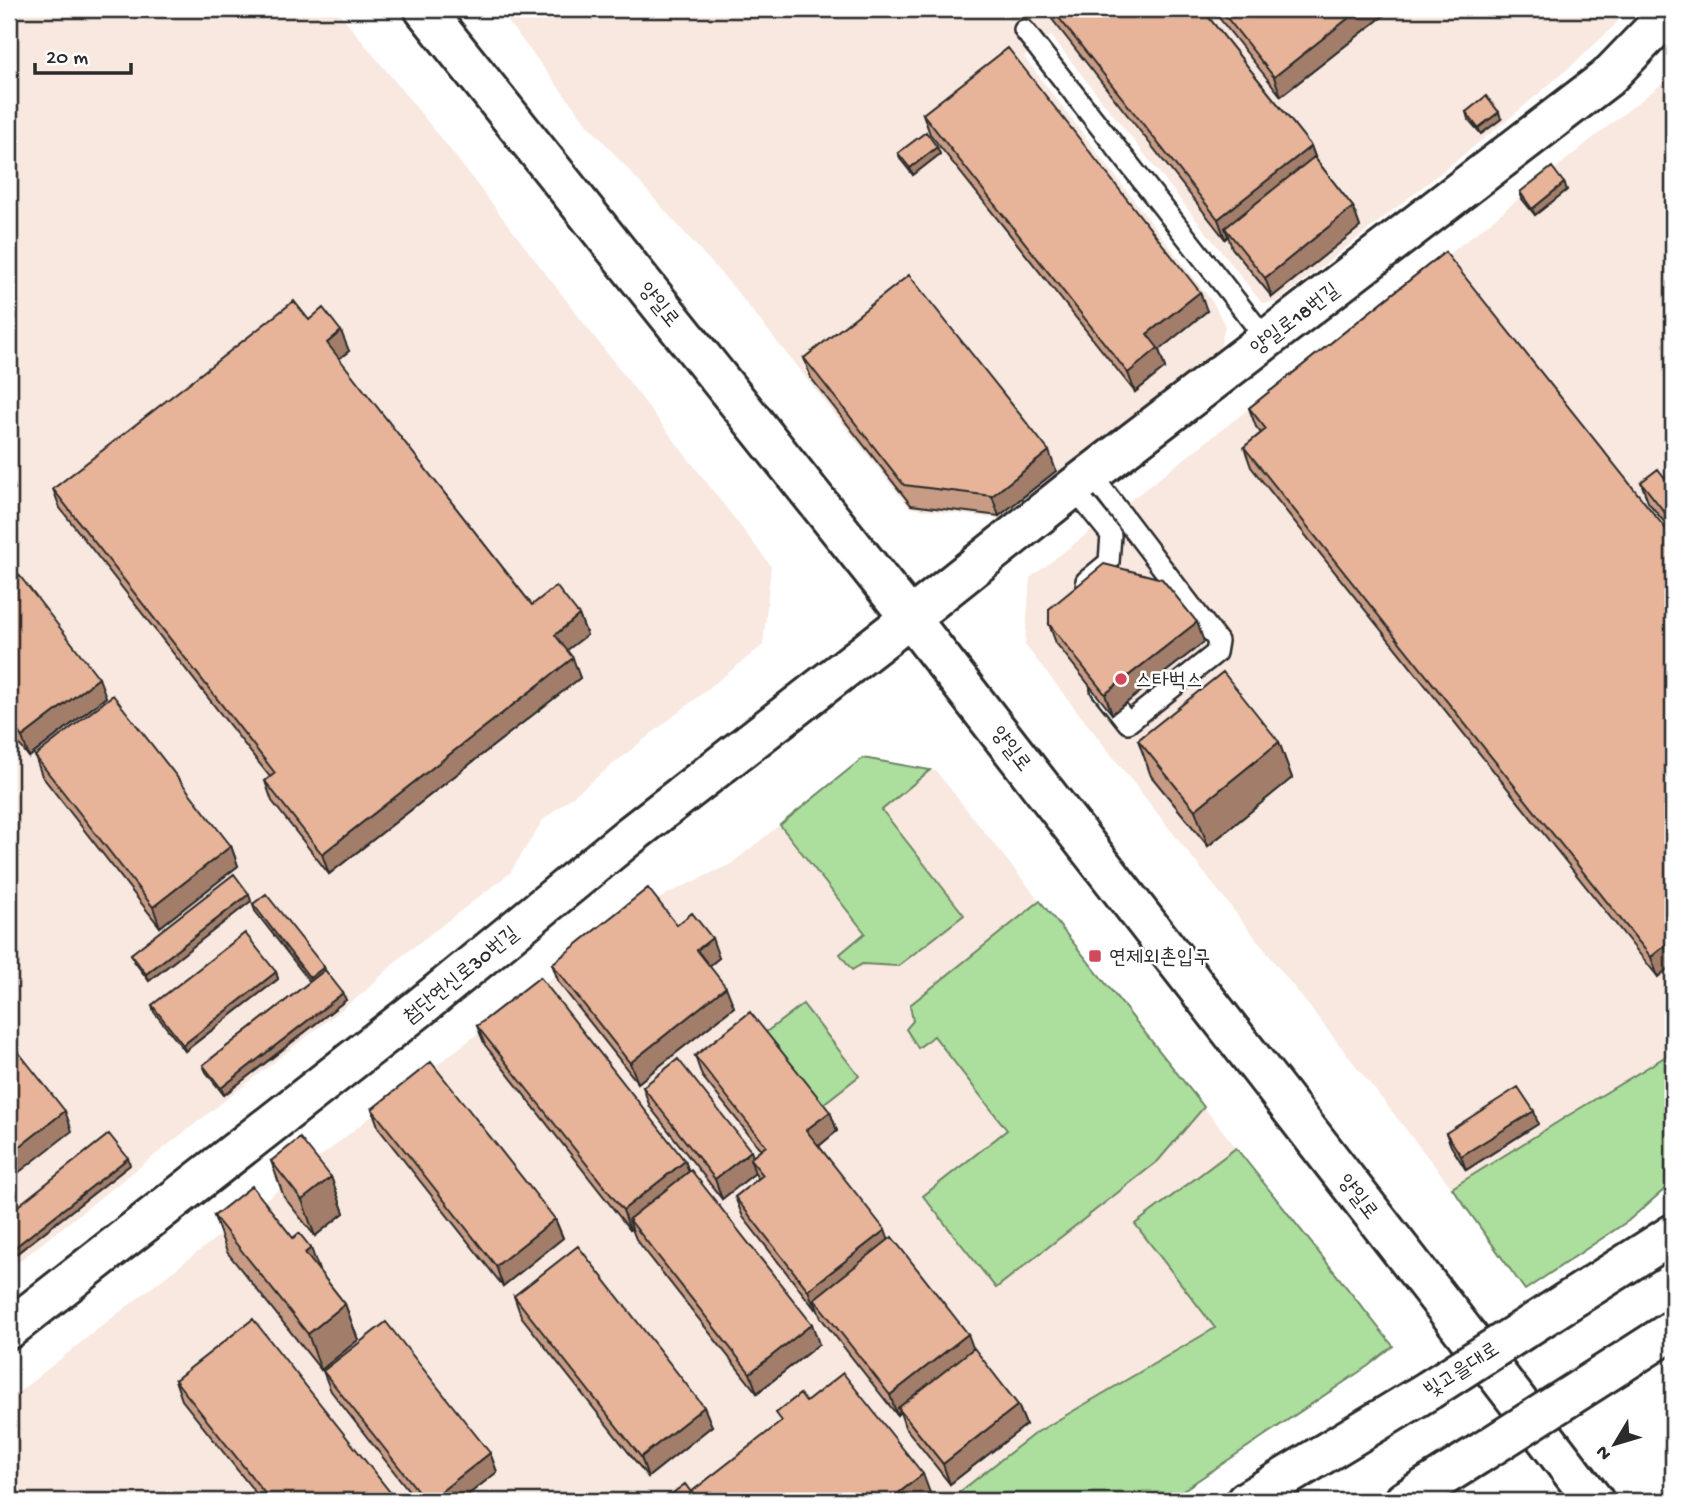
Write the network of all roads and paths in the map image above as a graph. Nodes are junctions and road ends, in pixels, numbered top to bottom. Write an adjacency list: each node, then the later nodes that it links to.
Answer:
1 (424, 9): 7 (main road, 양일로)
2 (1668, 9): 4 (main road, 양일로18번길)
3 (1024, 30): 4 (lane)
4 (1266, 339): 5 (main road, 양일로18번길)
5 (1082, 481): 6 (lane); 7 (main road, 양일로18번길); 8 (lane)
6 (1068, 596)
7 (910, 618): 10 (main road, 첨단연신로30번길); 12 (main road, 양일로)
8 (1094, 678)
9 (1673, 1234): 13 (main road, 빛고을대로, bridge)
10 (9, 1329)
11 (1673, 1330): 14 (main road, bridge)
12 (1591, 1498)
13 (1246, 1501)
14 (1404, 1501)

